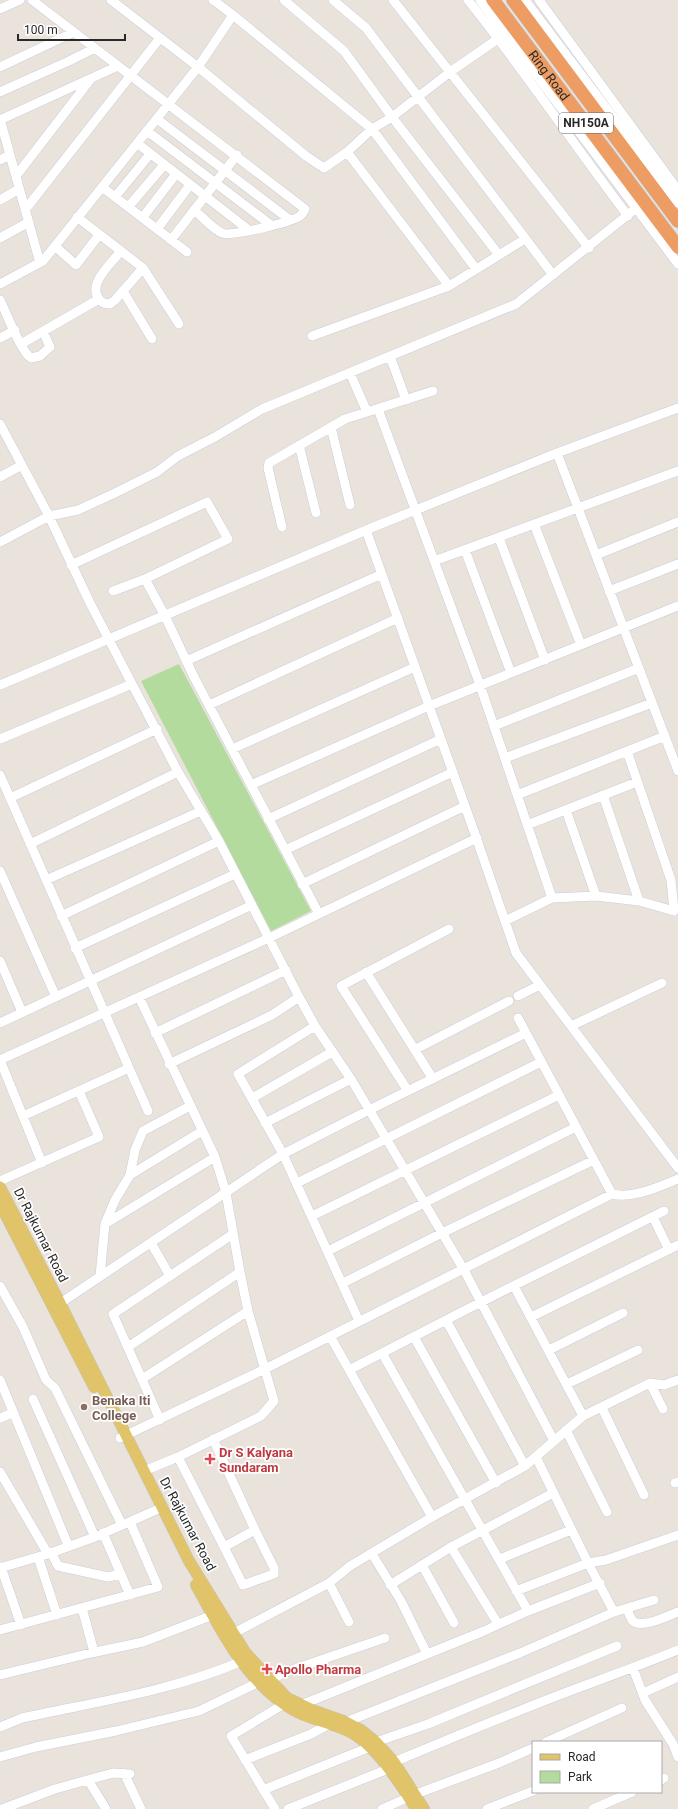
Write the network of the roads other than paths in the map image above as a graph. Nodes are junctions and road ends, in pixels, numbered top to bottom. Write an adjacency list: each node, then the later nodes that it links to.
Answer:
1 (20, 0): 14 (street)
2 (32, 0): 16 (street)
3 (111, 0): 18 (street)
4 (215, 0): 15 (street)
5 (284, 0): 29 (street)
6 (333, 0): 27 (street)
7 (393, 0): 23 (street)
8 (468, 0): 17 (street)
9 (480, 0): 17 (street)
10 (493, 0): 53 (highway, Ring Road / NH150A)
11 (513, 0): 47 (highway, Ring Road / NH150A)
12 (524, 0): 47 (street)
13 (539, 0): 47 (street)
14 (0, 9)
15 (232, 15): 22 (street); 32 (street)
16 (74, 32): 19 (street); 21 (street)
17 (502, 36): 23 (street); 53 (street); 57 (street)
18 (160, 38): 22 (street); 24 (street)
19 (95, 48): 20 (street); 26 (street)
20 (118, 66): 24 (street); 25 (street)
21 (0, 67)
22 (198, 67): 28 (street); 35 (street)
23 (450, 72): 27 (street); 72 (street)
24 (130, 76): 28 (street); 55 (street)
25 (91, 79): 31 (street); 43 (street)
26 (0, 92)
27 (418, 97): 29 (street); 68 (street)
28 (168, 105): 30 (street); 38 (street)
29 (392, 117): 32 (street); 75 (street)
30 (156, 119): 33 (street); 41 (street)
31 (0, 120): 37 (street)
32 (372, 129): 35 (street); 79 (street)
33 (147, 131): 34 (street); 44 (street)
34 (137, 143): 36 (street); 46 (street)
35 (347, 152): 82 (street)
36 (150, 154): 40 (street); 49 (street)
37 (10, 155): 39 (street); 43 (street)
38 (237, 155): 41 (street); 60 (street)
39 (0, 160)
40 (164, 165): 42 (street); 54 (street)
41 (225, 170): 44 (street); 60 (street)
42 (176, 174): 45 (street); 58 (street)
43 (16, 176): 48 (street)
44 (215, 183): 50 (street); 63 (street)
45 (190, 185): 50 (street); 64 (street)
46 (102, 187): 49 (street); 59 (street)
47 (671, 187): 52 (street); 61 (highway, Ring Road / NH150A)
48 (20, 189): 51 (street); 55 (street)
49 (115, 197): 54 (street)
50 (204, 197): 56 (street); 65 (street)
51 (0, 200)
52 (678, 203)
53 (640, 205): 57 (street); 71 (highway, Ring Road / NH150A); 77 (street)
54 (129, 206): 58 (street)
55 (25, 210): 62 (street)
56 (194, 210): 65 (street); 69 (street)
57 (628, 216): 72 (street)
58 (142, 217): 64 (street)
59 (77, 218): 66 (street); 70 (street)
60 (290, 220): 63 (street)
61 (678, 221)
62 (29, 222): 67 (street); 76 (street)
63 (271, 225): 65 (street)
64 (157, 229): 69 (street)
65 (250, 231)
66 (100, 235): 70 (street); 73 (street)
67 (0, 238)
68 (525, 239): 75 (street); 80 (street)
69 (171, 240): 74 (street)
70 (55, 246): 76 (street)
71 (678, 247)
72 (588, 248): 80 (street)
73 (120, 251): 78 (street); 84 (street)
74 (187, 252)
75 (499, 255): 79 (street)
76 (40, 263): 81 (street)
77 (678, 264)
78 (143, 268): 83 (street); 86 (street)
79 (476, 269): 82 (street)
80 (554, 275): 93 (street)
81 (0, 284)
82 (448, 286): 89 (street)
83 (123, 291): 84 (street); 91 (street)
84 (99, 299): 88 (street)
85 (0, 300): 87 (street)
86 (179, 324)
87 (15, 330): 90 (street); 92 (street)
88 (43, 331): 92 (street); 92 (street)
89 (312, 336)
90 (0, 338)
91 (152, 339)
92 (21, 344)
93 (390, 356): 94 (street); 96 (street)
94 (350, 373): 99 (street); 111 (street)
95 (432, 391): 96 (street)
96 (406, 400): 98 (street)
97 (678, 408): 103 (street)
98 (378, 409): 99 (street); 109 (street)
99 (367, 412): 101 (street)
100 (0, 424): 104 (street)
101 (331, 427): 102 (street); 107 (street)
102 (299, 445): 110 (street); 114 (street)
103 (557, 454): 108 (street); 109 (street)
104 (22, 465): 106 (street); 111 (street)
105 (678, 471): 108 (street)
106 (0, 477)
107 (350, 505)
108 (578, 508): 113 (street); 119 (street)
109 (415, 510): 115 (street); 120 (street)
110 (316, 513)
111 (49, 516): 117 (street); 122 (street)
112 (678, 522): 119 (street)
113 (534, 524): 116 (street); 132 (street)
114 (282, 527)
115 (366, 530): 123 (street); 128 (street)
116 (499, 538): 118 (street); 133 (street)
117 (0, 542)
118 (465, 550): 120 (street); 137 (street)
119 (596, 555): 126 (street)
120 (434, 561): 140 (street)
121 (678, 564): 126 (street)
122 (71, 565): 124 (street); 131 (street)
123 (382, 574): 129 (street); 134 (street)
124 (145, 579): 125 (street); 128 (street)
125 (114, 591)
126 (610, 591): 130 (street)
127 (678, 608): 130 (street)
128 (165, 616): 131 (street); 134 (street)
129 (398, 618): 135 (street); 142 (street)
130 (624, 628): 132 (street); 136 (street)
131 (109, 640): 138 (street); 139 (street)
132 (581, 645): 133 (street)
133 (545, 660): 137 (street)
134 (186, 662): 142 (street)
135 (415, 667): 143 (street); 149 (street)
136 (639, 668): 141 (street); 144 (street)
137 (511, 673): 140 (street)
138 (132, 684): 145 (street); 147 (street)
139 (0, 685)
140 (480, 685): 143 (street); 144 (street)
141 (652, 703): 146 (street); 151 (street)
142 (209, 705): 149 (street)
143 (429, 706): 148 (street); 157 (street)
144 (494, 726): 151 (street)
145 (156, 729): 153 (street); 160 (street)
146 (665, 736): 150 (street); 152 (street)
147 (0, 739)
148 (441, 740): 154 (street); 164 (street)
149 (232, 748): 157 (street)
150 (627, 751): 156 (street); 158 (street)
151 (505, 758): 158 (street)
152 (678, 771)
153 (178, 772): 163 (street); 168 (street)
154 (453, 772): 161 (street); 169 (street)
155 (0, 775): 160 (street)
156 (637, 782): 159 (street); 176 (street)
157 (251, 785): 164 (street)
158 (517, 795): 165 (street)
159 (603, 795): 162 (street); 176 (street)
160 (10, 798): 168 (street)
161 (465, 806): 166 (street); 173 (street)
162 (566, 810): 165 (street); 174 (street)
163 (201, 811): 167 (street); 172 (street)
164 (268, 819): 169 (street)
165 (527, 825): 175 (street)
166 (477, 838): 178 (street); 180 (street)
167 (219, 841): 171 (street); 179 (street)
168 (30, 844): 172 (street)
169 (285, 850): 173 (street)
170 (0, 871): 191 (street)
171 (235, 874): 177 (street); 183 (street)
172 (46, 880): 179 (street)
173 (302, 884): 178 (street)
174 (596, 896): 175 (street); 176 (street)
175 (552, 898): 180 (street)
176 (639, 902)
177 (252, 905): 182 (street); 187 (street)
178 (318, 914): 182 (street)
179 (61, 916): 183 (street)
180 (505, 922): 189 (street)
181 (449, 929): 186 (street)
182 (269, 938): 185 (street); 192 (street)
183 (75, 948): 187 (street)
184 (0, 961): 195 (street)
185 (286, 970): 193 (street); 201 (street)
186 (366, 972): 203 (street); 212 (street)
187 (89, 981): 191 (street); 196 (street)
188 (662, 983): 200 (street)
189 (540, 985): 190 (street); 200 (street)
190 (518, 996)
191 (56, 997): 195 (street)
192 (139, 997): 196 (street); 201 (street)
193 (299, 997): 199 (street); 207 (street)
194 (509, 1001): 203 (street)
195 (22, 1012): 198 (street)
196 (104, 1013): 205 (street); 208 (street)
197 (518, 1018): 202 (street)
198 (0, 1023)
199 (315, 1026): 204 (street); 214 (street)
200 (571, 1026): 227 (street)
201 (155, 1033): 207 (street)
202 (526, 1033): 206 (street); 209 (street)
203 (416, 1049): 209 (street)
204 (332, 1052): 210 (street); 214 (street)
205 (0, 1060): 218 (street)
206 (541, 1062): 213 (street); 222 (street)
207 (169, 1064): 215 (street)
208 (129, 1068): 211 (street); 217 (street)
209 (433, 1079): 212 (street)
210 (351, 1080): 216 (street); 219 (street)
211 (79, 1091): 218 (street); 226 (street)
212 (408, 1091): 216 (street)
213 (559, 1094): 220 (street); 228 (street)
214 (252, 1098): 219 (street)
215 (190, 1106): 221 (street); 229 (street)
216 (369, 1110): 222 (street); 223 (street)
217 (148, 1111)
218 (23, 1116): 226 (street)
219 (266, 1122): 223 (street)
220 (576, 1127): 225 (street); 236 (street)
221 (202, 1131): 224 (street); 229 (street)
222 (386, 1139): 228 (street); 232 (street)
223 (284, 1154): 232 (street); 234 (street)
224 (215, 1156): 234 (street); 241 (street)
225 (594, 1160): 235 (street); 242 (street)
226 (42, 1163): 231 (street)
227 (678, 1168)
228 (405, 1171): 236 (street); 239 (street)
229 (130, 1175): 241 (street)
230 (678, 1179): 235 (street)
231 (0, 1180)
232 (297, 1183): 239 (street)
233 (0, 1187): 256 (main road, Dr Rajkumar Road)
234 (226, 1193): 243 (street); 244 (street)
235 (612, 1194): 248 (street)
236 (424, 1202): 242 (street); 247 (street)
237 (0, 1204): 256 (main road, Dr Rajkumar Road)
238 (664, 1211): 240 (street)
239 (312, 1216): 247 (street)
240 (653, 1217): 246 (street); 254 (street)
241 (105, 1224): 250 (street)
242 (442, 1233): 248 (street); 252 (street)
243 (233, 1234): 249 (street); 251 (street)
244 (151, 1242): 250 (street); 251 (street)
245 (678, 1245): 246 (street)
246 (669, 1250): 259 (street)
247 (328, 1251): 252 (street)
248 (464, 1270): 255 (street); 261 (street)
249 (240, 1272): 257 (street); 264 (street)
250 (100, 1276): 256 (street)
251 (170, 1276): 264 (street)
252 (343, 1283): 261 (street)
253 (0, 1286): 298 (street)
254 (514, 1286): 255 (street); 259 (street)
255 (481, 1302): 260 (street); 285 (street)
256 (57, 1305): 283 (main road, Dr Rajkumar Road)
257 (248, 1311): 268 (street); 270 (street)
258 (623, 1313): 265 (street)
259 (531, 1317): 265 (street)
260 (446, 1320): 263 (street); 288 (street)
261 (359, 1321): 262 (street)
262 (330, 1336): 268 (street); 269 (street)
263 (414, 1337): 267 (street); 291 (street)
264 (128, 1347): 270 (street)
265 (549, 1350): 274 (street)
266 (638, 1350): 274 (street)
267 (382, 1353): 269 (street); 294 (street)
268 (265, 1368): 281 (street); 284 (street)
269 (349, 1370): 297 (street)
270 (142, 1379): 281 (street)
271 (0, 1380): 278 (street)
272 (678, 1380): 273 (street)
273 (650, 1383): 276 (street); 277 (street)
274 (567, 1384): 279 (street)
275 (33, 1398): 302 (street)
276 (602, 1408): 279 (street); 293 (street)
277 (663, 1409)
278 (12, 1413): 280 (street); 304 (street)
279 (584, 1416): 282 (street)
280 (0, 1418)
281 (160, 1420): 283 (street)
282 (566, 1430): 285 (street); 296 (street)
283 (123, 1437): 289 (main road, Dr Rajkumar Road); 295 (main road, Dr Rajkumar Road)
284 (214, 1439): 286 (street); 299 (street)
285 (554, 1441): 287 (street)
286 (178, 1457): 289 (street); 305 (street)
287 (536, 1457): 288 (street); 292 (street)
288 (525, 1466): 291 (street)
289 (144, 1471): 295 (main road, Dr Rajkumar Road)
290 (0, 1472): 307 (street)
291 (496, 1483): 294 (street)
292 (553, 1493): 300 (street); 301 (street)
293 (644, 1495)
294 (464, 1499): 297 (street); 300 (street)
295 (159, 1508): 298 (street); 327 (main road, Dr Rajkumar Road); 333 (main road, Dr Rajkumar Road)
296 (607, 1512)
297 (432, 1517): 308 (street)
298 (126, 1523): 302 (street); 319 (street)
299 (255, 1530): 305 (street); 305 (street)
300 (482, 1530): 306 (street); 310 (street)
301 (572, 1530): 310 (street); 311 (street)
302 (99, 1535): 304 (street); 314 (street)
303 (678, 1535): 311 (street)
304 (68, 1545): 307 (street)
305 (224, 1547)
306 (451, 1547): 312 (street); 330 (street)
307 (49, 1553): 309 (street); 314 (street)
308 (372, 1554): 315 (street); 317 (street)
309 (38, 1557): 313 (street); 326 (street)
310 (500, 1559): 318 (street)
311 (588, 1563): 316 (street); 318 (street)
312 (422, 1565): 317 (street); 329 (street)
313 (1, 1568): 331 (street)
314 (121, 1574): 319 (street)
315 (329, 1583): 328 (street); 333 (street)
316 (600, 1583): 323 (street); 324 (street)
317 (390, 1585): 338 (street)
318 (516, 1591): 323 (street)
319 (130, 1595): 321 (street)
320 (654, 1600): 322 (street)
321 (82, 1608): 326 (street); 337 (street)
322 (627, 1608): 324 (street); 325 (street)
323 (528, 1611): 330 (street)
324 (614, 1612): 349 (street)
325 (678, 1612)
326 (57, 1615): 331 (street)
327 (213, 1615): 337 (street); 339 (main road, Dr Rajkumar Road)
328 (349, 1622)
329 (454, 1623)
330 (498, 1624): 338 (street)
331 (22, 1625): 332 (street)
332 (0, 1630)
333 (234, 1633): 343 (main road, Dr Rajkumar Road)
334 (385, 1638): 343 (street)
335 (616, 1646): 353 (street)
336 (678, 1650): 340 (street)
337 (94, 1652): 341 (street)
338 (427, 1654): 347 (street)
339 (242, 1661): 344 (main road, Dr Rajkumar Road); 351 (street)
340 (634, 1668): 345 (street); 358 (street)
341 (0, 1675)
342 (678, 1677): 345 (street)
343 (271, 1680): 347 (main road, Dr Rajkumar Road)
344 (259, 1682): 346 (main road, Dr Rajkumar Road); 355 (street)
345 (643, 1693): 356 (street)
346 (284, 1704): 350 (main road, Dr Rajkumar Road); 357 (street)
347 (301, 1705): 349 (main road, Dr Rajkumar Road)
348 (622, 1708): 352 (street)
349 (346, 1722): 353 (main road, Dr Rajkumar Road)
350 (329, 1724): 353 (main road, Dr Rajkumar Road); 357 (street)
351 (0, 1727)
352 (548, 1741)
353 (373, 1745): 358 (main road, Dr Rajkumar Road); 360 (street)
354 (532, 1748): 363 (street)
355 (0, 1757)
356 (678, 1757)
357 (245, 1760): 360 (street)
358 (391, 1766): 363 (main road, Dr Rajkumar Road); 368 (street)
359 (88, 1780): 364 (street); 365 (street); 366 (street)
360 (263, 1790): 367 (street)
361 (532, 1791): 372 (street)
362 (630, 1793): 373 (street)
363 (412, 1796): 369 (street); 370 (main road, Dr Rajkumar Road); 371 (main road, Dr Rajkumar Road)
364 (2, 1809)
365 (106, 1809)
366 (141, 1809)
367 (275, 1809)
368 (288, 1809)
369 (382, 1809)
370 (416, 1809)
371 (424, 1809)
372 (487, 1809)
373 (593, 1809)

